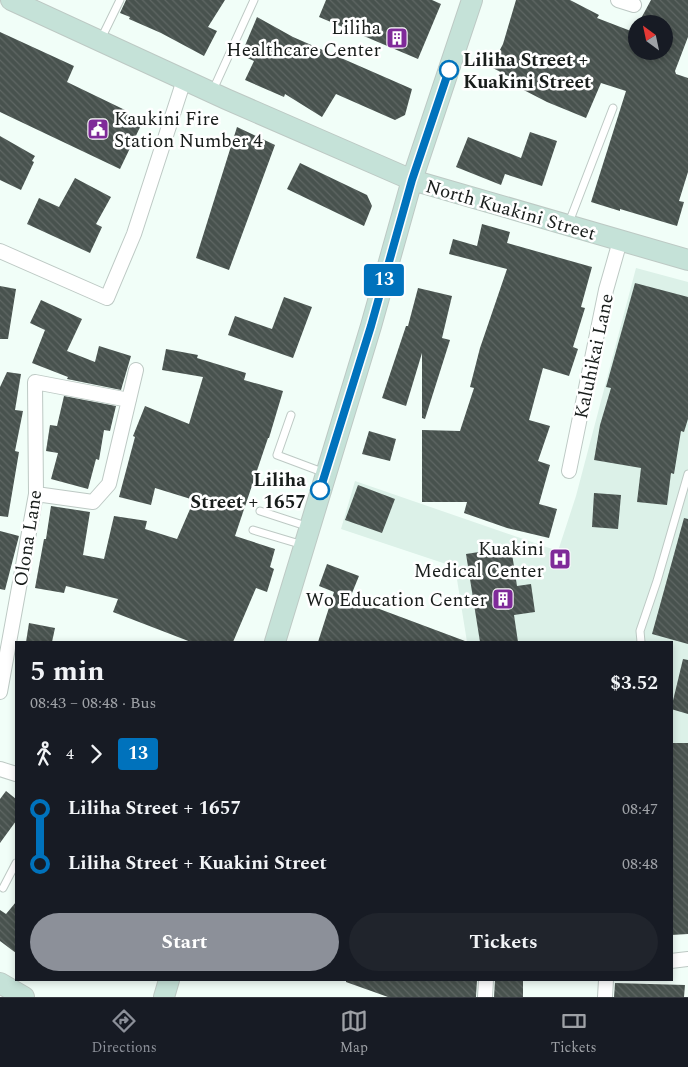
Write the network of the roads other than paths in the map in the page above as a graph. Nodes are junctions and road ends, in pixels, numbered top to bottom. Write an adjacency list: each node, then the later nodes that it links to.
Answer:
1 (10, 0): 7 (street, North Kuakini Street)
2 (120, 0): 7 (lane)
3 (254, 0): 9 (lane)
4 (472, 0): 11 (street)
5 (618, 0): 6 (street)
6 (634, 5)
7 (100, 41): 8 (street, North Kuakini Street)
8 (184, 80): 9 (street, North Kuakini Street); 14 (street)
9 (212, 93): 11 (street, North Kuakini Street)
10 (613, 108): 12 (lane)
11 (412, 180): 12 (street, North Kuakini Street); 20 (street)
12 (568, 225): 13 (street, North Kuakini Street)
13 (620, 242): 15 (street, North Kuakini Street); 19 (street, Kaluhikai Lane)
14 (0, 251)
15 (688, 260)
16 (136, 370): 17 (street)
17 (129, 400): 22 (street); 22 (street, Olona Lane)
18 (291, 415): 20 (lane)
19 (569, 470)
20 (325, 473): 25 (street)
21 (688, 474): 27 (lane)
22 (36, 494): 28 (street, Olona Lane)
23 (260, 511): 25 (lane)
24 (253, 530): 25 (lane)
25 (306, 536): 26 (street)
26 (275, 641)
27 (641, 641)
28 (0, 692)
29 (0, 769): 30 (street)
30 (15, 774)
31 (15, 865): 32 (lane)
32 (3, 888)
33 (688, 959): 34 (street)
34 (673, 961)
35 (169, 981): 40 (street)
36 (486, 981): 41 (street)
37 (606, 981): 42 (street)
38 (0, 983): 39 (street)
39 (24, 997)
40 (164, 997)
41 (485, 997)
42 (605, 997)

